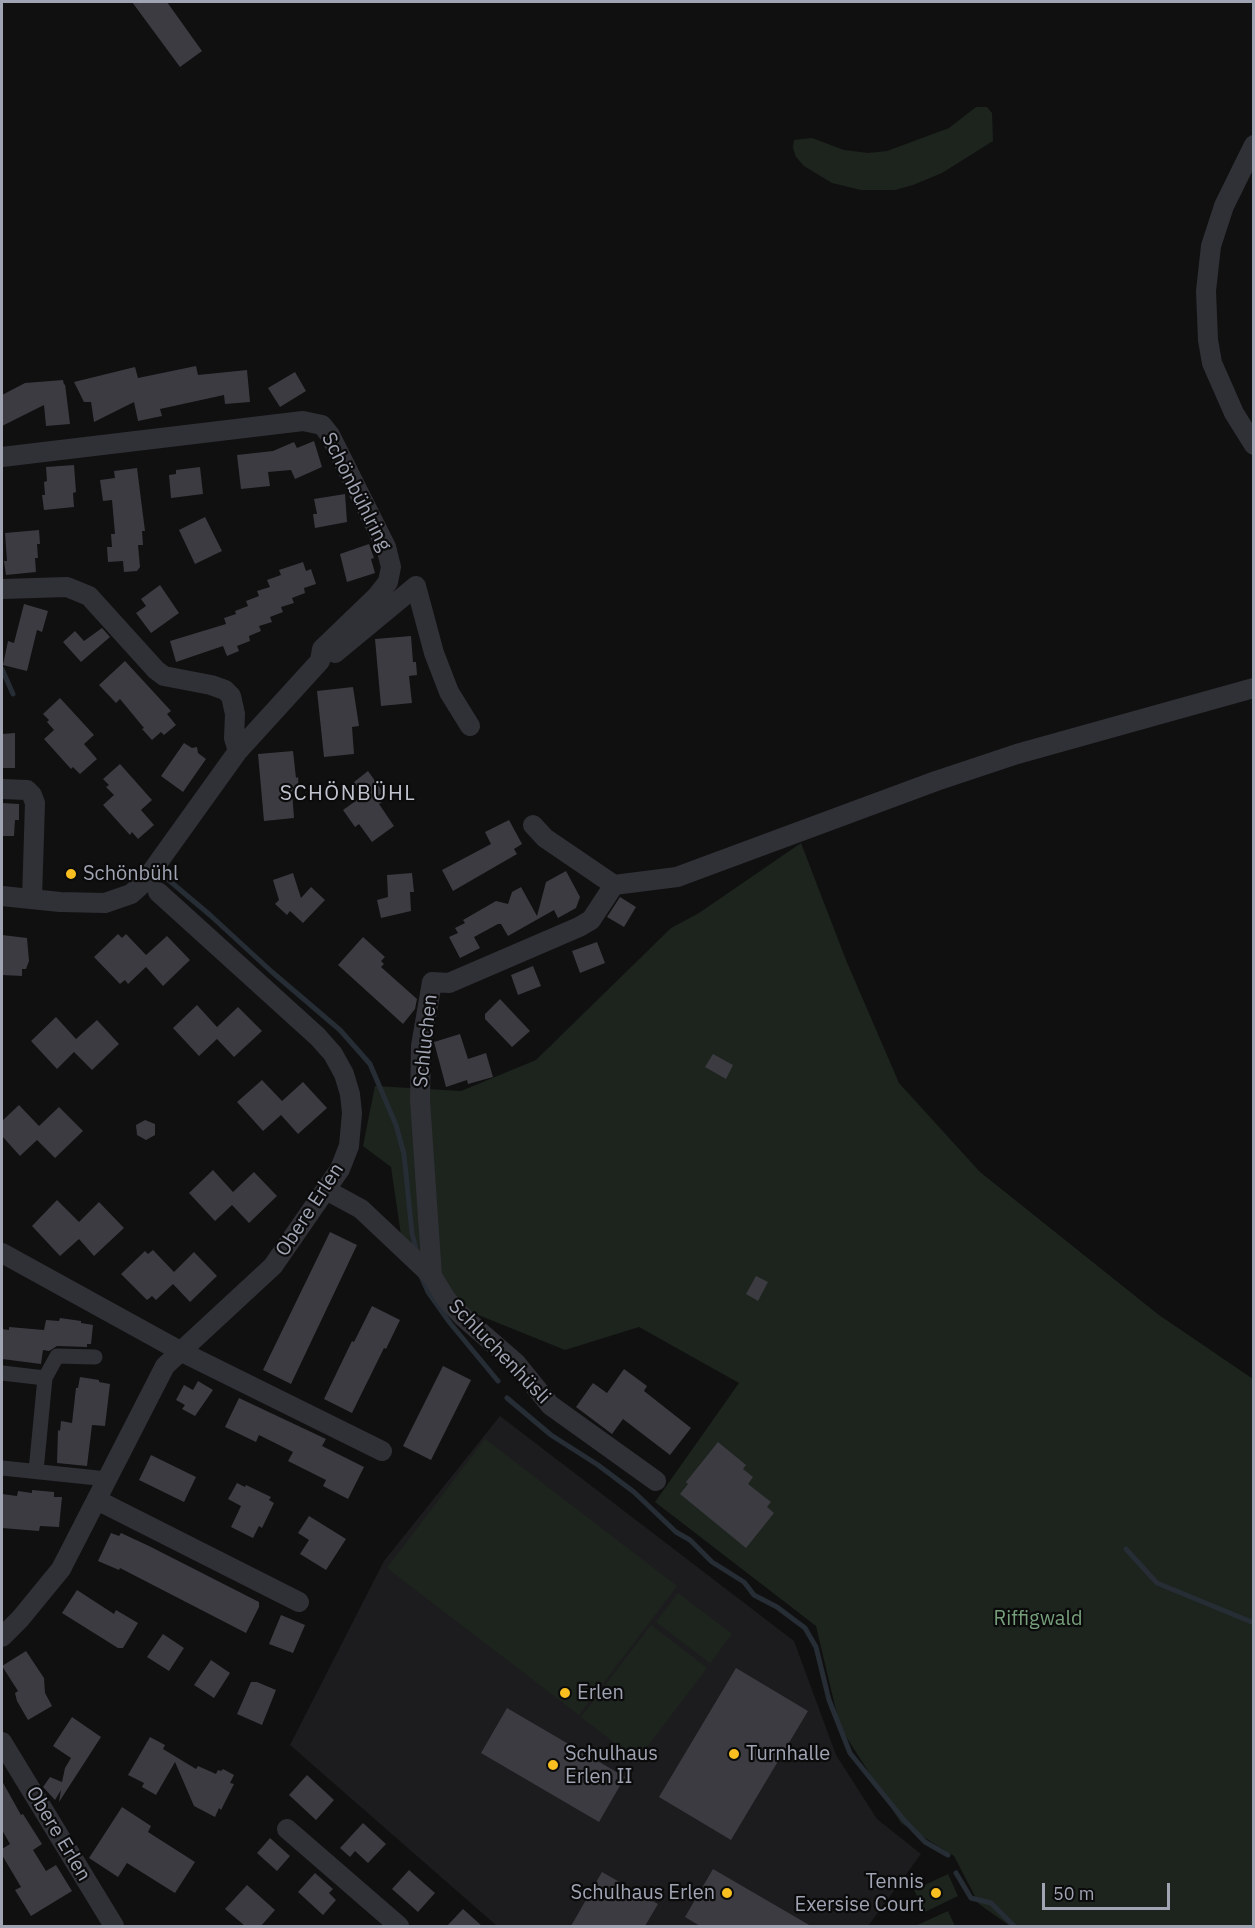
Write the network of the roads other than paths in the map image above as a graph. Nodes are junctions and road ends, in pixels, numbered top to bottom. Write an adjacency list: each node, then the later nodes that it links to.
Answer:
1 (1254, 145): 2 (street)
2 (1254, 445)
3 (2, 457): 5 (street, Schönbühlring)
4 (2, 589): 8 (street)
5 (320, 661): 7 (street); 8 (street, Schönbühlring)
6 (1254, 688): 11 (street)
7 (470, 726)
8 (238, 751): 14 (street, Schönbühlring)
9 (2, 789): 14 (street)
10 (533, 825): 11 (street)
11 (614, 885): 17 (street, Schluchen)
12 (158, 892): 15 (street, Obere Erlen)
13 (2, 896): 14 (street, Schönbühlring)
14 (32, 899)
15 (326, 1190): 17 (street, Schluchenhüsli); 18 (street, Obere Erlen)
16 (2, 1253): 18 (street)
17 (432, 1276): 26 (street, Schluchenhüsli)
18 (180, 1351): 22 (street); 25 (street, Obere Erlen)
19 (95, 1358): 21 (street)
20 (2, 1373): 21 (street)
21 (45, 1378): 24 (street)
22 (382, 1451)
23 (2, 1468): 24 (street)
24 (36, 1471): 25 (street)
25 (107, 1479): 27 (street, Obere Erlen)
26 (656, 1481)
27 (97, 1500): 28 (street); 29 (street, Obere Erlen)
28 (299, 1602)
29 (2, 1637)
30 (2, 1742): 32 (street, Obere Erlen)
31 (287, 1828): 33 (street)
32 (114, 1926)
33 (399, 1926)

